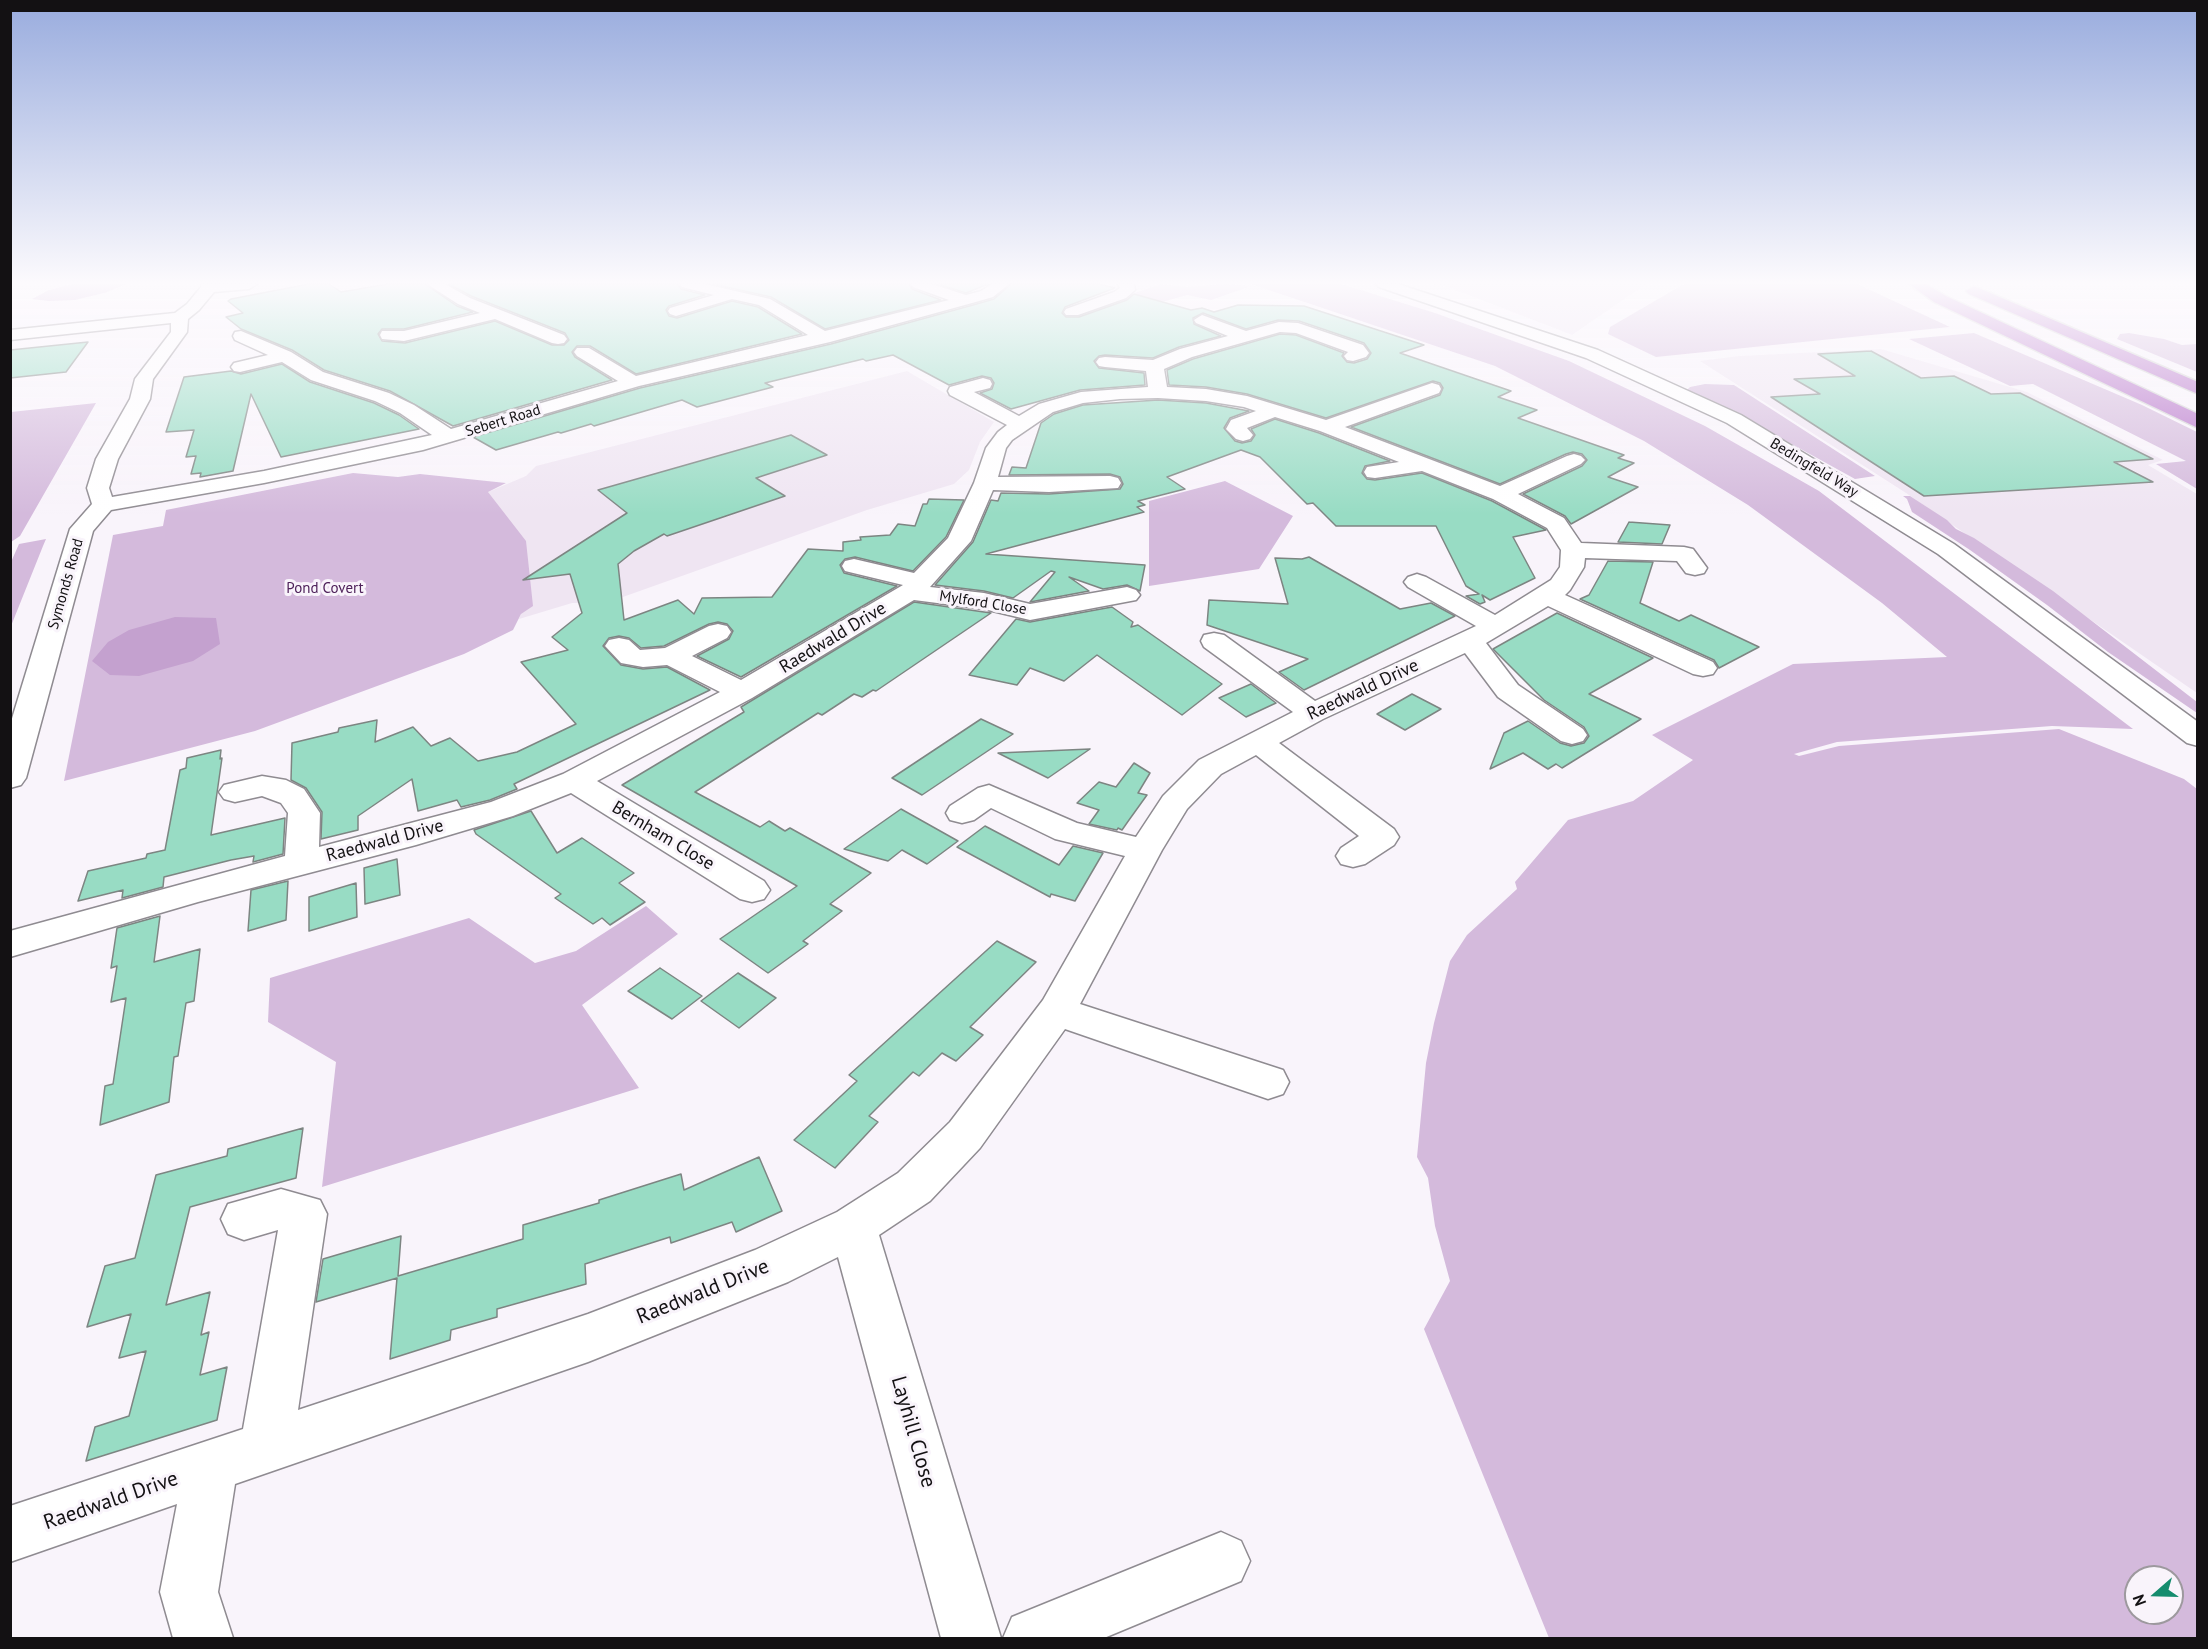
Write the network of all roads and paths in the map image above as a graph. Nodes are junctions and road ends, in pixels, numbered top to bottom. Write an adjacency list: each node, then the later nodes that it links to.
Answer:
1 (157, 361): 33 (street)
2 (265, 361): 13 (street)
3 (293, 361): 26 (street)
4 (598, 361): 16 (street)
5 (724, 361): 16 (street, Sebert Road)
6 (1177, 361): 15 (street)
7 (1607, 361): 50 (street, Bedingfeld Way)
8 (2070, 361): 22 (highway)
9 (2091, 361): 20 (highway)
10 (2134, 361): 19 (highway)
11 (2155, 361): 14 (highway)
12 (1105, 362): 15 (street)
13 (240, 367)
14 (2198, 378)
15 (1156, 379): 21 (street, Raedwald Drive); 23 (street, Raedwald Drive)
16 (633, 382): 26 (street, Sebert Road)
17 (983, 384): 23 (street)
18 (1432, 389): 24 (street)
19 (2198, 389)
20 (2198, 408)
21 (1274, 411): 24 (street, Raedwald Drive); 25 (street)
22 (2198, 422)
23 (1020, 424): 30 (street, Raedwald Drive)
24 (1327, 427): 28 (street, Raedwald Drive)
25 (1243, 435)
26 (450, 437): 33 (street, Sebert Road)
27 (1574, 460): 32 (street)
28 (1426, 464): 29 (street); 32 (street, Raedwald Drive)
29 (1374, 472)
30 (985, 483): 31 (street); 38 (street, Raedwald Drive)
31 (1110, 483)
32 (1501, 494): 34 (street, Raedwald Drive)
33 (104, 505): 52 (street, Symonds Road)
34 (1573, 550): 36 (street); 40 (street, Raedwald Drive)
35 (854, 566): 38 (street, Raedwald Drive)
36 (1695, 568)
37 (1416, 582): 42 (street)
38 (916, 587): 39 (street, Mylford Close); 47 (street, Raedwald Drive)
39 (1127, 595)
40 (1547, 596): 42 (street, Raedwald Drive); 46 (street)
41 (718, 632): 45 (street)
42 (1482, 633): 48 (street, Raedwald Drive); 49 (street)
43 (1214, 641): 48 (street)
44 (619, 646): 45 (street)
45 (671, 656): 47 (street)
46 (1703, 668)
47 (742, 692): 53 (street, Raedwald Drive)
48 (1313, 713): 51 (street, Raedwald Drive)
49 (1572, 735)
50 (2198, 737)
51 (1258, 742): 56 (street, Raedwald Drive); 57 (street)
52 (10, 778)
53 (574, 781): 58 (street, Raedwald Drive); 59 (street, Bernham Close)
54 (235, 792): 58 (street)
55 (962, 813): 56 (street)
56 (1145, 850): 61 (street, Raedwald Drive)
57 (1353, 856)
58 (303, 862): 60 (street, Raedwald Drive)
59 (752, 890)
60 (10, 944)
61 (1057, 1011): 62 (street); 64 (street, Raedwald Drive)
62 (1268, 1082)
63 (244, 1219): 65 (street)
64 (853, 1227): 65 (street, Raedwald Drive); 70 (street, Layhill Close)
65 (266, 1447): 66 (street, Raedwald Drive)
66 (211, 1467): 67 (street, Raedwald Drive); 69 (street, Raedwald Drive)
67 (10, 1534)
68 (1221, 1561): 71 (street)
69 (203, 1638)
70 (971, 1638)
71 (1033, 1638)

